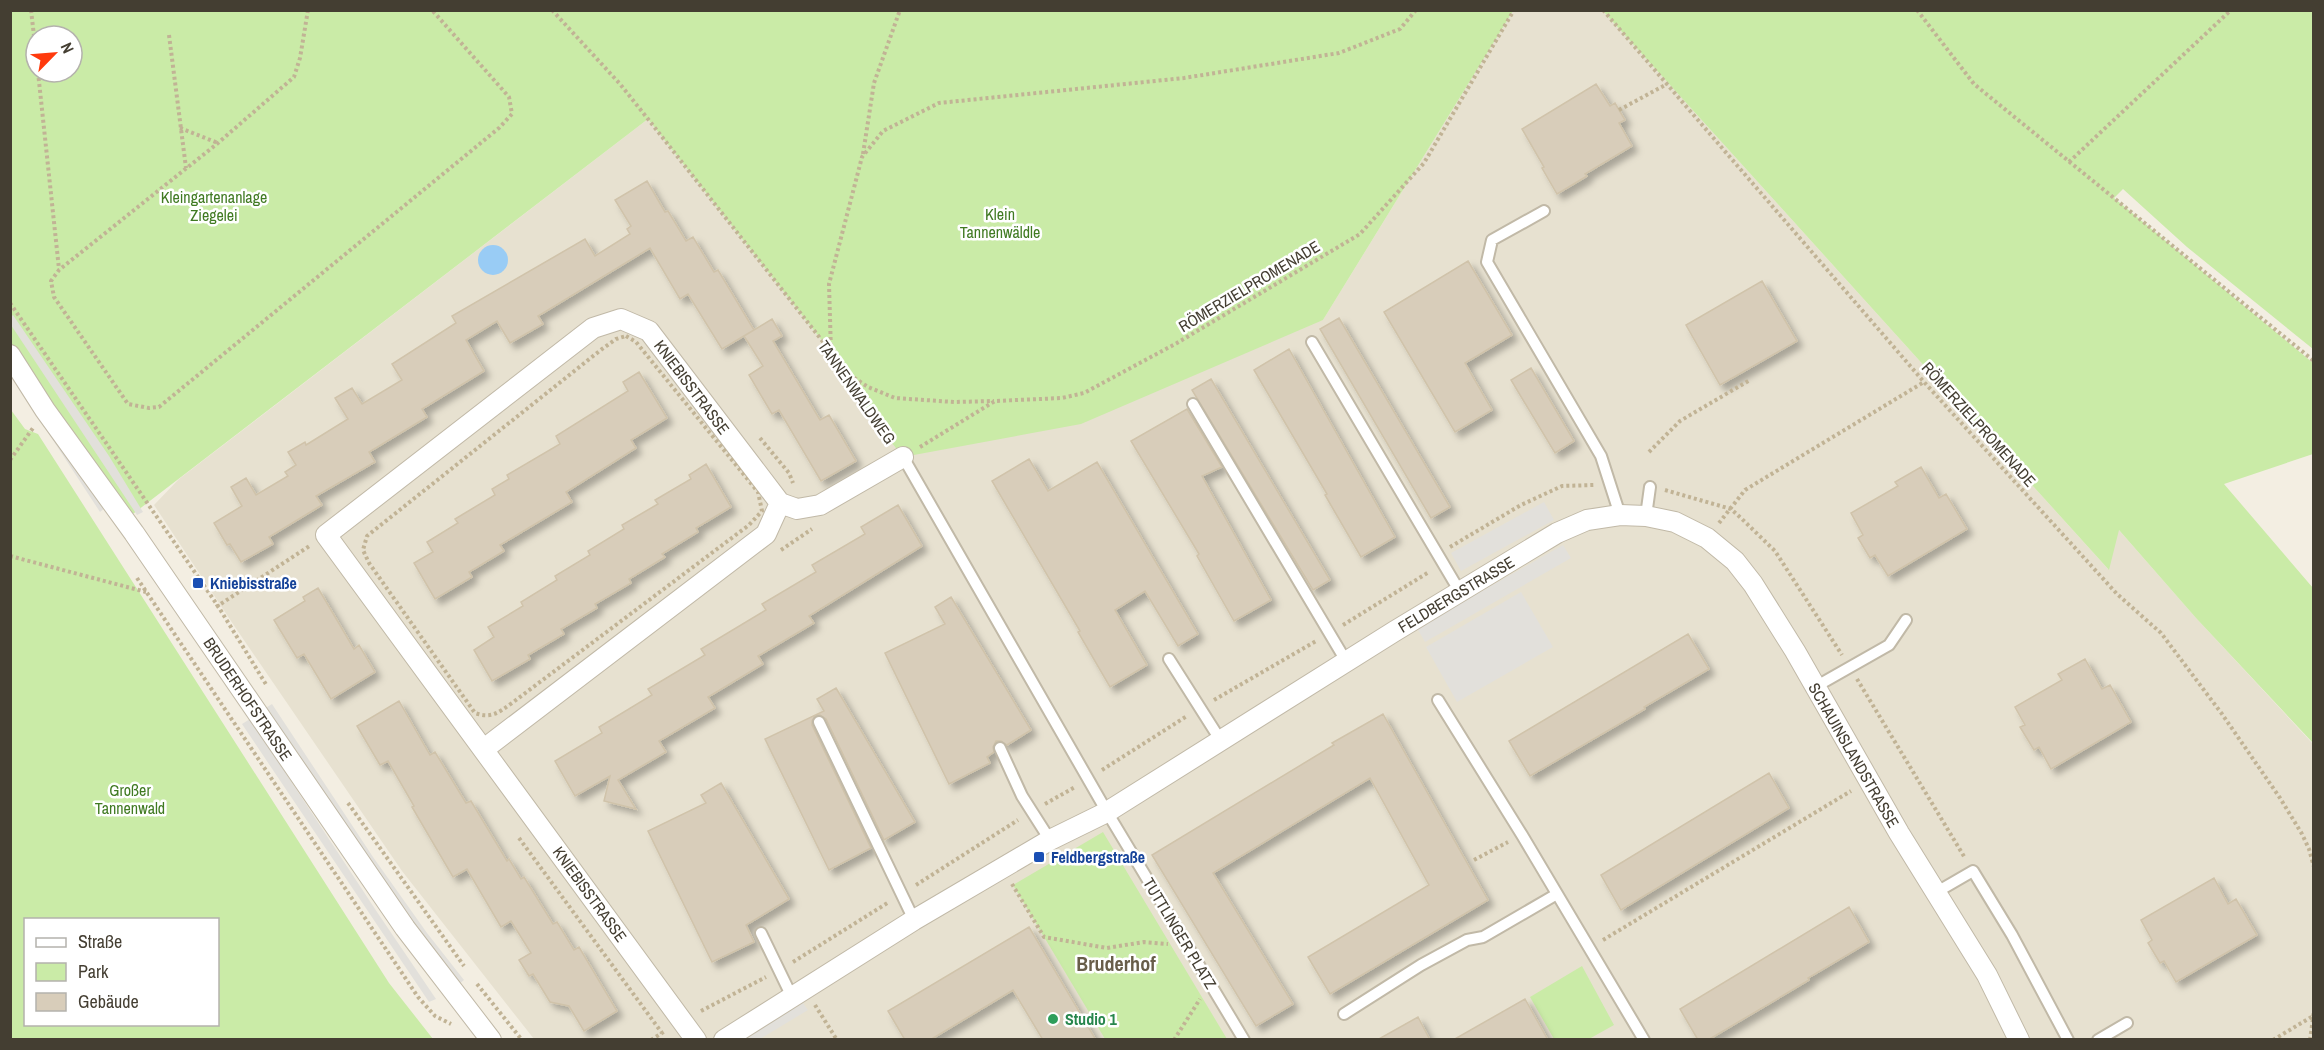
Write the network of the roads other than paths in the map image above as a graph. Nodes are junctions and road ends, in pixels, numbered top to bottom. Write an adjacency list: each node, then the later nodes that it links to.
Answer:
1 (1544, 211): 8 (lane)
2 (1312, 342): 10 (lane)
3 (10, 355): 29 (street, BRUDERHOFSTRASSE)
4 (1193, 404): 13 (lane)
5 (903, 457): 7 (street); 20 (lane, TANNENWALDWEG)
6 (1650, 487): 9 (lane)
7 (789, 506): 19 (street); 19 (street, KNIEBISSTRASSE)
8 (1620, 515): 9 (street, FELDBERGSTRASSE); 10 (street, FELDBERGSTRASSE)
9 (1646, 516): 14 (street, SCHAUINSLANDSTRASSE)
10 (1460, 592): 13 (street, FELDBERGSTRASSE)
11 (1906, 620): 14 (lane)
12 (1169, 659): 17 (lane)
13 (1346, 661): 17 (street, FELDBERGSTRASSE)
14 (1815, 687): 22 (street, SCHAUINSLANDSTRASSE)
15 (1438, 700): 23 (lane)
16 (819, 722): 24 (lane)
17 (1221, 741): 20 (street, FELDBERGSTRASSE)
18 (1000, 748): 21 (lane)
19 (484, 749): 30 (street, KNIEBISSTRASSE)
20 (1107, 812): 21 (street, FELDBERGSTRASSE); 32 (lane, TUTTLINGER PLATZ)
21 (1050, 840): 24 (street, FELDBERGSTRASSE)
22 (1935, 893): 34 (street, SCHAUINSLANDSTRASSE); 35 (lane)
23 (1557, 894): 27 (lane); 33 (lane)
24 (914, 920): 26 (street, FELDBERGSTRASSE)
25 (761, 933): 26 (lane)
26 (799, 993): 31 (street, FELDBERGSTRASSE)
27 (1344, 1014)
28 (2127, 1023): 36 (lane)
29 (491, 1040)
30 (696, 1040)
31 (724, 1040)
32 (1244, 1040)
33 (1644, 1040)
34 (2019, 1040)
35 (2068, 1040)
36 (2098, 1040)

